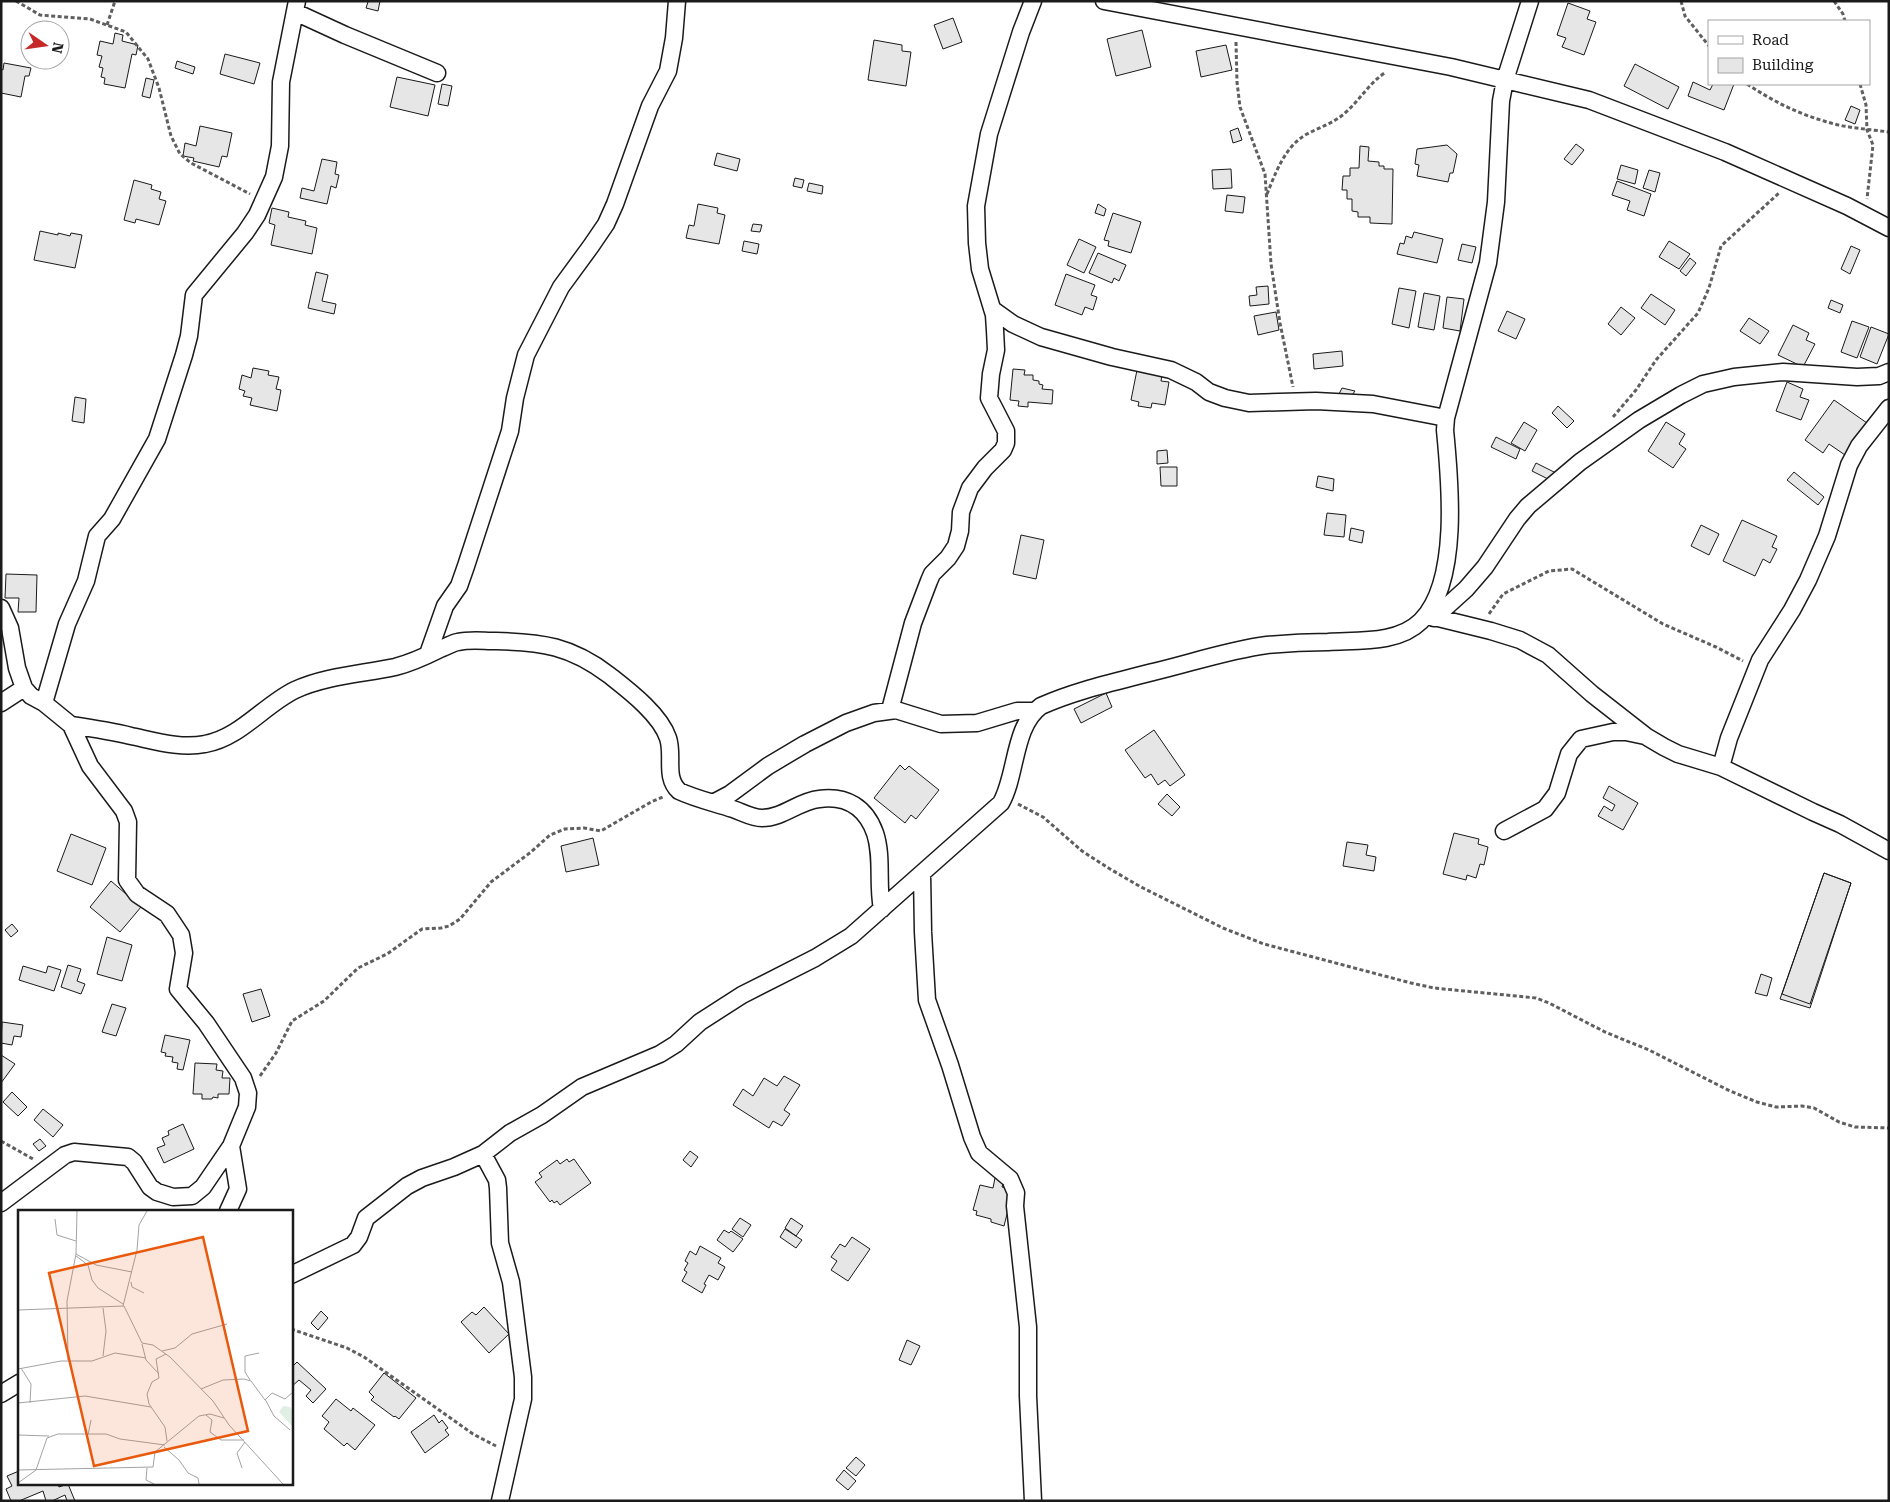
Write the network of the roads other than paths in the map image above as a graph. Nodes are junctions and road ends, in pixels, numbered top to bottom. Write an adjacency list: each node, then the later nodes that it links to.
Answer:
1 (677, 1): 15 (street)
2 (1034, 1): 9 (street)
3 (1104, 1): 7 (street)
4 (1530, 1): 7 (street)
5 (296, 7): 6 (street); 18 (street)
6 (438, 73)
7 (1505, 80): 8 (street); 12 (street)
8 (1889, 228)
9 (992, 309): 12 (street); 19 (street)
10 (1889, 372): 14 (street)
11 (1889, 408): 23 (street)
12 (1446, 418): 14 (street)
13 (1, 608): 16 (street)
14 (1430, 616): 20 (street); 22 (street)
15 (428, 654): 21 (street); 24 (street)
16 (24, 688): 17 (street); 18 (street)
17 (1, 703)
18 (44, 703): 21 (street)
19 (890, 710): 20 (street); 24 (street)
20 (1033, 711): 27 (street)
21 (71, 725): 29 (street)
22 (1647, 737): 23 (street); 25 (street)
23 (1721, 767): 26 (street)
24 (713, 803): 28 (street)
25 (1504, 831)
26 (1889, 851)
27 (922, 873): 28 (street); 37 (street)
28 (882, 909): 30 (street)
29 (231, 1146): 31 (street); 32 (street)
30 (483, 1154): 33 (street); 36 (street)
31 (1, 1203)
32 (228, 1210)
33 (292, 1274)
34 (18, 1384): 35 (street)
35 (1, 1394)
36 (500, 1501)
37 (1033, 1501)

